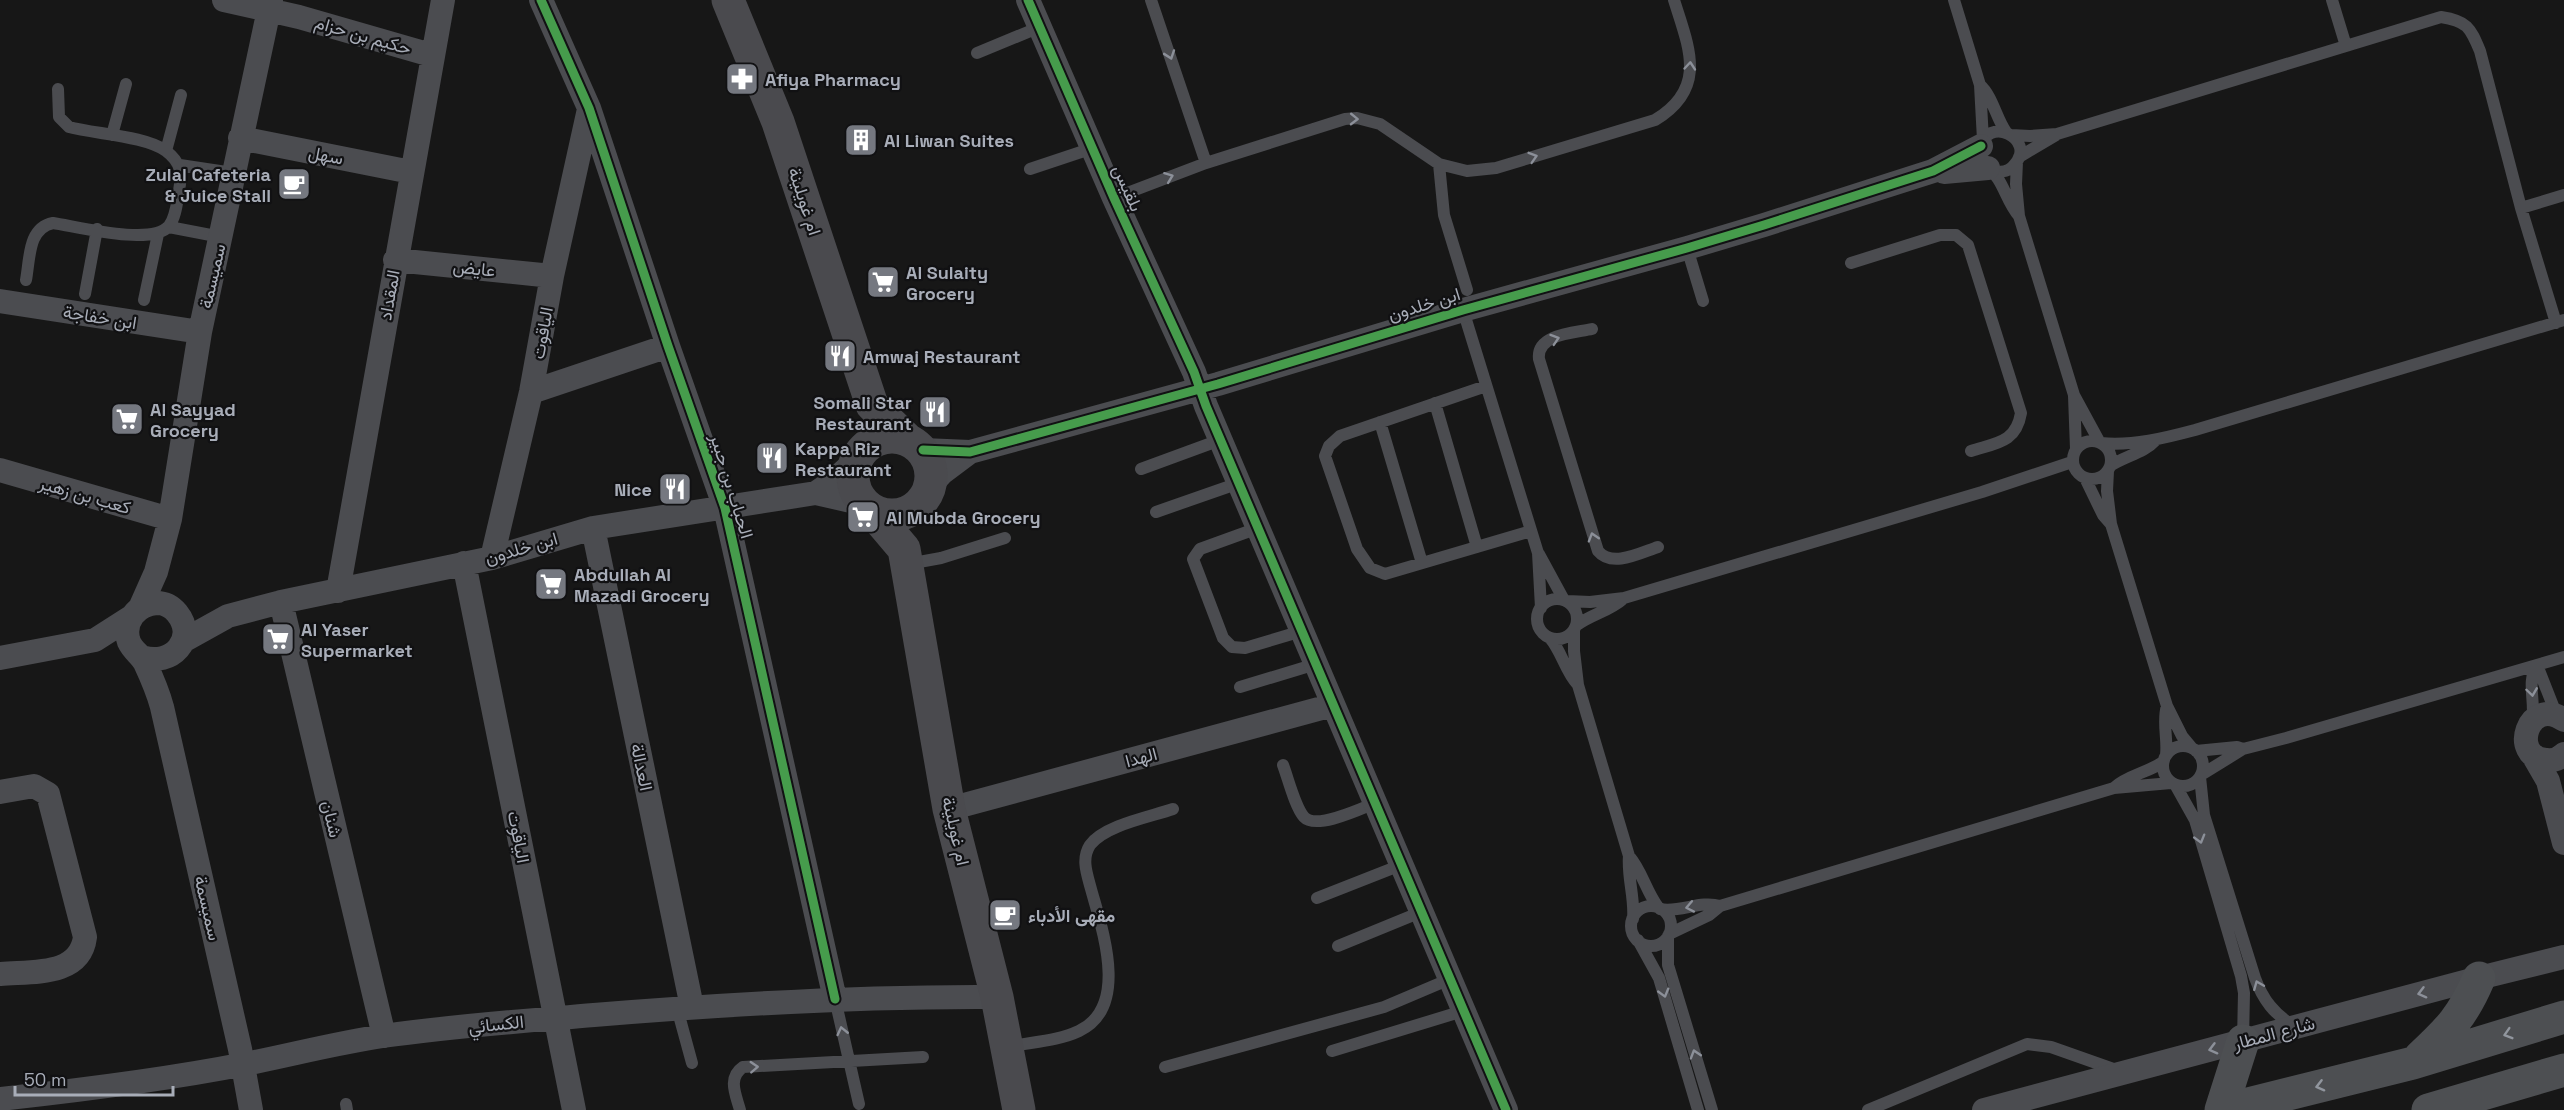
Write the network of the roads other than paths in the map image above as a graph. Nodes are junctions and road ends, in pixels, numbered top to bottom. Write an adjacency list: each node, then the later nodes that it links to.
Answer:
1 (224, 0): 10 (street, حكيم بن حزام)
2 (443, 0): 14 (street, المقداد)
3 (541, 0): 19 (street, الحباب بن جبير)
4 (728, 0): 60 (street, ام غويلينة)
5 (1028, 0): 11 (street, بلقيس)
6 (1151, 0): 28 (lane, one-way to 28)
7 (1674, 0): 29 (lane, one-way to 7)
8 (1954, 0): 16 (lane)
9 (2332, 0): 12 (lane)
10 (271, 6): 14 (street, حكيم بن حزام); 23 (street, سميسمة)
11 (1040, 27): 13 (lane); 24 (street, بلقيس)
12 (2346, 46): 21 (lane); 36 (lane)
13 (977, 53)
14 (431, 55): 32 (street, المقداد)
15 (126, 84): 22 (lane)
16 (1980, 86): 20 (lane); 26 (lane)
17 (58, 89): 22 (lane)
18 (181, 95): 25 (lane)
19 (589, 108): 44 (street, الياقوت); 54 (street, الحباب بن جبير)
20 (2008, 133): 21 (lane); 26 (lane); 27 (lane)
21 (2057, 134): 27 (lane)
22 (112, 135): 25 (lane)
23 (240, 138): 32 (street, سهل); 33 (street, سميسمة)
24 (1093, 148): 31 (lane); 35 (street, بلقيس)
25 (166, 151): 30 (lane)
26 (1986, 156): 27 (lane); 37 (lane); 41 (street, ابن خلدون)
27 (2018, 160): 37 (lane)
28 (1206, 163): 29 (lane, one-way to 29); 35 (lane, one-way to 28)
29 (1440, 164): 48 (lane)
30 (180, 165): 33 (lane); 39 (lane)
31 (1030, 169)
32 (411, 172): 42 (street, المقداد)
33 (233, 173): 40 (street, سميسمة)
34 (2564, 195): 36 (lane)
35 (1114, 198): 56 (street, بلقيس)
36 (2521, 208): 51 (lane)
37 (2019, 216): 58 (lane)
38 (97, 229): 39 (lane); 45 (lane); 46 (lane)
39 (163, 230): 40 (lane); 47 (lane)
40 (221, 237): 53 (street, سميسمة)
41 (1687, 248): 48 (street, ابن خلدون); 49 (lane)
42 (395, 260): 44 (street, عايض); 95 (street, المقداد)
43 (1851, 263): 67 (lane)
44 (552, 276): 57 (street, الياقوت)
45 (26, 280)
46 (85, 294)
47 (144, 300)
48 (1465, 300): 55 (lane); 56 (street, ابن خلدون)
49 (1703, 301)
50 (0, 302): 53 (street, ابن خفاجة)
51 (2560, 321): 63 (lane)
52 (1592, 329): 88 (lane, one-way to 52)
53 (200, 332): 81 (street, سميسمة)
54 (668, 346): 57 (street); 79 (street, الحباب بن جبير)
55 (1486, 386): 59 (lane); 85 (lane)
56 (1199, 390): 62 (street, بلقيس); 68 (street, ابن خلدون)
57 (531, 392): 92 (street, الياقوت)
58 (2074, 394): 64 (lane); 66 (lane)
59 (1435, 403): 61 (lane); 87 (lane)
60 (872, 405): 65 (street, ام غويلينة); 69 (street, ام غويلينة)
61 (1380, 422): 94 (lane); 94 (lane)
62 (1220, 440): 72 (lane); 75 (street, بلقيس)
63 (2156, 440): 64 (lane); 71 (lane)
64 (2100, 442): 66 (lane); 71 (lane)
65 (914, 444): 68 (street, ابن خلدون); 69 (street); 77 (street)
66 (2076, 449): 70 (lane)
67 (1971, 451)
68 (970, 452): 77 (street, ابن خلدون)
69 (859, 455): 76 (street); 78 (street)
70 (2072, 462): 74 (lane); 96 (lane)
71 (2109, 468): 74 (lane); 82 (lane)
72 (1141, 469)
73 (0, 470): 81 (street, كعب بن زهير)
74 (2085, 478): 82 (lane)
75 (1239, 483): 80 (lane); 84 (street, بلقيس)
76 (816, 493): 78 (street, ابن خلدون); 79 (street, ابن خلدون)
77 (926, 493): 78 (street); 91 (street)
78 (867, 507): 91 (street)
79 (725, 508): 83 (street, ابن خلدون); 151 (street, الحباب بن جبير)
80 (1156, 512)
81 (170, 519): 90 (street, سميسمة)
82 (2111, 524): 116 (lane)
83 (593, 528): 92 (street, ابن خلدون); 152 (street, العدالة)
84 (1258, 528): 104 (street, بلقيس); 104 (lane)
85 (1531, 531): 87 (lane); 89 (lane)
86 (1005, 538): 91 (lane)
87 (1477, 547): 94 (lane)
88 (1658, 547)
89 (1538, 553): 97 (lane); 99 (lane)
90 (162, 554): 100 (street, سميسمة); 101 (street, سميسمة)
91 (905, 556): 133 (street, ام غويلينة)
92 (492, 558): 93 (street, ابن خلدون)
93 (464, 563): 95 (street, ابن خلدون); 155 (street, الياقوت)
94 (1422, 563)
95 (338, 591): 98 (street, ابن خلدون)
96 (1624, 598): 97 (lane); 103 (lane)
97 (1565, 601): 99 (lane); 103 (lane)
98 (281, 603): 102 (street, ابن خلدون); 157 (street, شنان)
99 (1541, 608): 105 (lane)
100 (172, 609): 101 (street); 102 (street, ابن خلدون); 107 (street)
101 (136, 612): 106 (street); 108 (street)
102 (228, 616): 107 (street, ابن خلدون)
103 (1575, 628): 105 (lane); 113 (lane)
104 (1302, 631): 111 (street, بلقيس)
105 (1550, 638): 113 (lane)
106 (95, 640): 108 (street); 110 (street)
107 (178, 647): 108 (street); 117 (street, سميسمة)
108 (138, 653): 117 (street, سميسمة)
109 (2564, 657): 112 (lane)
110 (0, 658)
111 (1316, 664): 114 (lane); 115 (street, بلقيس)
112 (2537, 665): 118 (lane); 119 (lane, one-way to 119); 121 (lane)
113 (1578, 685): 136 (lane)
114 (1240, 687)
115 (1333, 705): 132 (street, بلقيس); 133 (street, الهدا)
116 (2167, 706): 120 (lane); 124 (lane)
117 (162, 707): 165 (street, سميسمة)
118 (2562, 719): 119 (street)
119 (2532, 721): 123 (street)
120 (2194, 749): 121 (lane); 124 (lane); 127 (lane)
121 (2243, 749): 127 (lane)
122 (2564, 754): 123 (street)
123 (2533, 755): 135 (street)
124 (2164, 758): 128 (lane); 129 (lane)
125 (1283, 765): 132 (lane)
126 (2564, 765): 131 (street)
127 (2200, 776): 128 (lane); 156 (lane, one-way to 127)
128 (2174, 784): 129 (lane); 158 (lane, one-way to 158)
129 (2114, 788): 139 (lane)
130 (0, 792): 147 (street)
131 (2564, 793)
132 (1375, 803): 137 (street, بلقيس)
133 (949, 809): 150 (street, ام غويلينة)
134 (1173, 809): 159 (lane)
135 (2564, 843)
136 (1629, 856): 140 (lane); 142 (lane)
137 (1401, 865): 138 (lane); 141 (street, بلقيس)
138 (1317, 898)
139 (1720, 906): 140 (lane, one-way to 140); 143 (lane)
140 (1659, 908): 142 (lane); 143 (lane)
141 (1421, 912): 145 (lane); 149 (street, بلقيس)
142 (1633, 919): 144 (lane)
143 (1669, 935): 144 (lane); 178 (lane, one-way to 143)
144 (1638, 940): 177 (lane, one-way to 177)
145 (1338, 946)
146 (2564, 957): 148 (street, شارع المطار)
147 (0, 974)
148 (2478, 978): 156 (street, شارع المطار, one-way to 156); 163 (main road)
149 (1450, 979): 153 (street, بلقيس); 166 (lane)
150 (997, 997): 151 (street, الكسائي); 159 (street, ام غويلينة)
151 (835, 999): 152 (street, الكسائي); 162 (lane, one-way to 151)
152 (684, 1008): 155 (street, الكسائي); 164 (lane)
153 (1463, 1011): 160 (lane); 176 (street, بلقيس)
154 (2564, 1017): 163 (main road, one-way to 163)
155 (556, 1018): 157 (street, الكسائي); 173 (street, الياقوت)
156 (2296, 1028): 158 (street, شارع المطار)
157 (384, 1036): 165 (street, الكسائي)
158 (2244, 1041): 168 (street, شارع المطار, one-way to 168); 181 (main road)
159 (1007, 1047): 175 (street, ام غويلينة)
160 (1332, 1051)
161 (923, 1057): 162 (lane)
162 (849, 1062): 171 (lane); 174 (lane, one-way to 162)
163 (2413, 1063): 181 (main road, one-way to 181)
164 (692, 1064)
165 (243, 1065): 170 (street, الكسائي); 172 (street, سميسمة)
166 (1165, 1067)
167 (2564, 1070): 182 (main road)
168 (2125, 1073): 179 (lane); 180 (street, شارع المطار)
169 (0, 1099): 170 (street, الكسائي)
170 (81, 1100)
171 (859, 1104)
172 (251, 1110)
173 (574, 1110)
174 (740, 1110)
175 (1019, 1110)
176 (1506, 1110)
177 (1698, 1110)
178 (1712, 1110)
179 (1868, 1110)
180 (1984, 1110)
181 (2223, 1110)
182 (2428, 1110)

